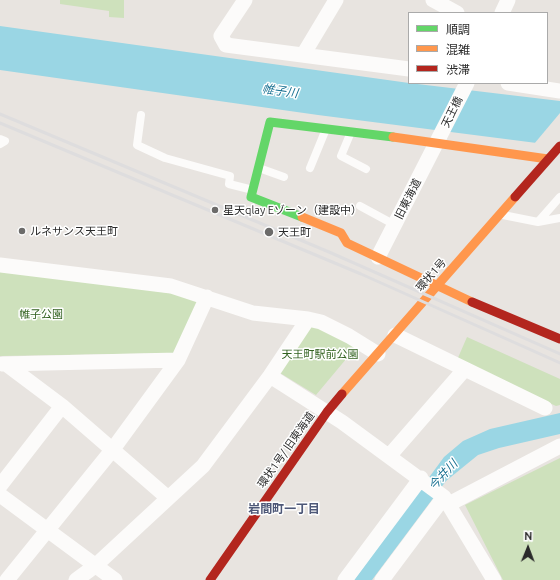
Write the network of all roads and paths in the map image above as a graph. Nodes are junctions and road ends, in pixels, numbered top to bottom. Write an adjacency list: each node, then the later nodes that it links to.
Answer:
1 (245, 0): 7 (street)
2 (336, 0): 7 (street)
3 (433, 0): 5 (street)
4 (508, 0): 6 (street)
5 (455, 12)
6 (502, 12)
7 (303, 55): 8 (street)
8 (408, 69)
9 (467, 84): 16 (street, 天王橋)
10 (515, 84): 11 (street)
11 (560, 90)
12 (141, 115): 25 (lane)
13 (326, 128): 14 (street); 21 (street); 22 (lane)
14 (351, 131): 16 (street); 23 (lane)
15 (0, 139): 17 (lane)
16 (438, 142): 19 (street); 31 (street, 旧東海道)
17 (0, 144)
18 (560, 146): 19 (street, 環状1号)
19 (551, 156): 20 (lane); 28 (street, 環状1号)
20 (560, 160)
21 (259, 167): 24 (lane); 25 (street)
22 (310, 168)
23 (366, 169)
24 (284, 177)
25 (253, 190): 32 (street)
26 (560, 197): 30 (lane)
27 (360, 206): 31 (lane)
28 (501, 215): 30 (lane); 34 (street, 環状1号)
29 (560, 218): 30 (lane)
30 (538, 222)
31 (395, 225): 32 (street, 旧東海道)
32 (378, 257): 34 (street)
33 (0, 265): 35 (street)
34 (437, 285): 37 (street, 環状1号); 38 (street)
35 (207, 297): 36 (street); 40 (street)
36 (308, 319): 39 (street); 43 (street)
37 (395, 335): 39 (street, 環状1号); 42 (street)
38 (560, 339)
39 (378, 354): 46 (street, 環状1号)
40 (178, 360): 41 (street); 48 (street)
41 (3, 364): 44 (street)
42 (464, 370): 45 (street); 49 (street)
43 (270, 376): 46 (street); 53 (street)
44 (62, 406): 48 (street); 51 (street)
45 (545, 408)
46 (327, 412): 49 (street); 60 (street, 環状1号/ 旧東海道)
47 (560, 446): 54 (street)
48 (113, 449): 53 (street); 55 (street)
49 (390, 456): 50 (street)
50 (421, 478): 54 (street); 61 (street)
51 (0, 486)
52 (0, 494): 55 (street)
53 (168, 498): 56 (street)
54 (446, 500): 62 (street); 63 (street)
55 (46, 530): 56 (street); 57 (street)
56 (95, 566): 58 (street); 59 (street)
57 (6, 580)
58 (76, 580)
59 (114, 580)
60 (210, 580)
61 (345, 580)
62 (382, 580)
63 (494, 580)

